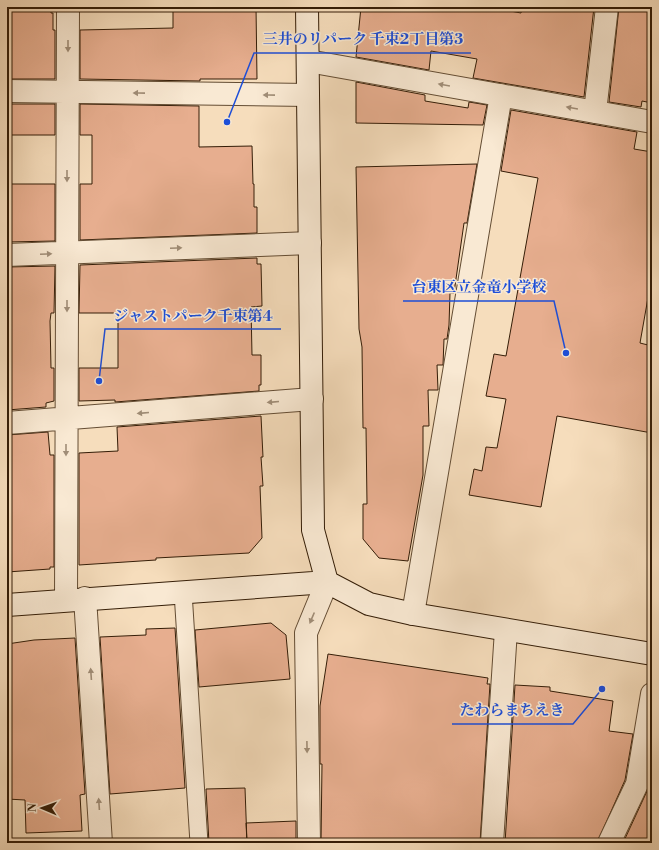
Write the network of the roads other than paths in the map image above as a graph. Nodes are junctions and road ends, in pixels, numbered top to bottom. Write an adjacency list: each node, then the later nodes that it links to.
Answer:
1 (68, 7): 6 (street, one-way to 6)
2 (307, 7): 4 (street)
3 (607, 7): 9 (street)
4 (308, 61): 7 (street); 8 (street, one-way to 4)
5 (7, 91): 6 (street)
6 (68, 92): 7 (street, one-way to 6); 12 (street, one-way to 12)
7 (308, 95): 11 (street)
8 (501, 95): 9 (street, one-way to 8); 21 (street)
9 (595, 112): 10 (street)
10 (652, 122)
11 (310, 243): 12 (street, one-way to 11); 14 (street)
12 (67, 252): 13 (street, one-way to 12); 15 (street, one-way to 15)
13 (7, 255)
14 (312, 399): 15 (street, one-way to 15); 17 (street)
15 (66, 420): 16 (street); 19 (street, one-way to 19)
16 (7, 423)
17 (327, 582): 18 (street); 21 (street); 27 (street, one-way to 27)
18 (183, 592): 19 (street); 26 (lane)
19 (76, 599): 20 (street); 25 (street, one-way to 19)
20 (7, 605)
21 (413, 614): 22 (street)
22 (506, 630): 23 (street); 28 (street)
23 (652, 654)
24 (652, 694): 29 (street)
25 (101, 843)
26 (199, 843)
27 (309, 843)
28 (492, 843)
29 (609, 843)

